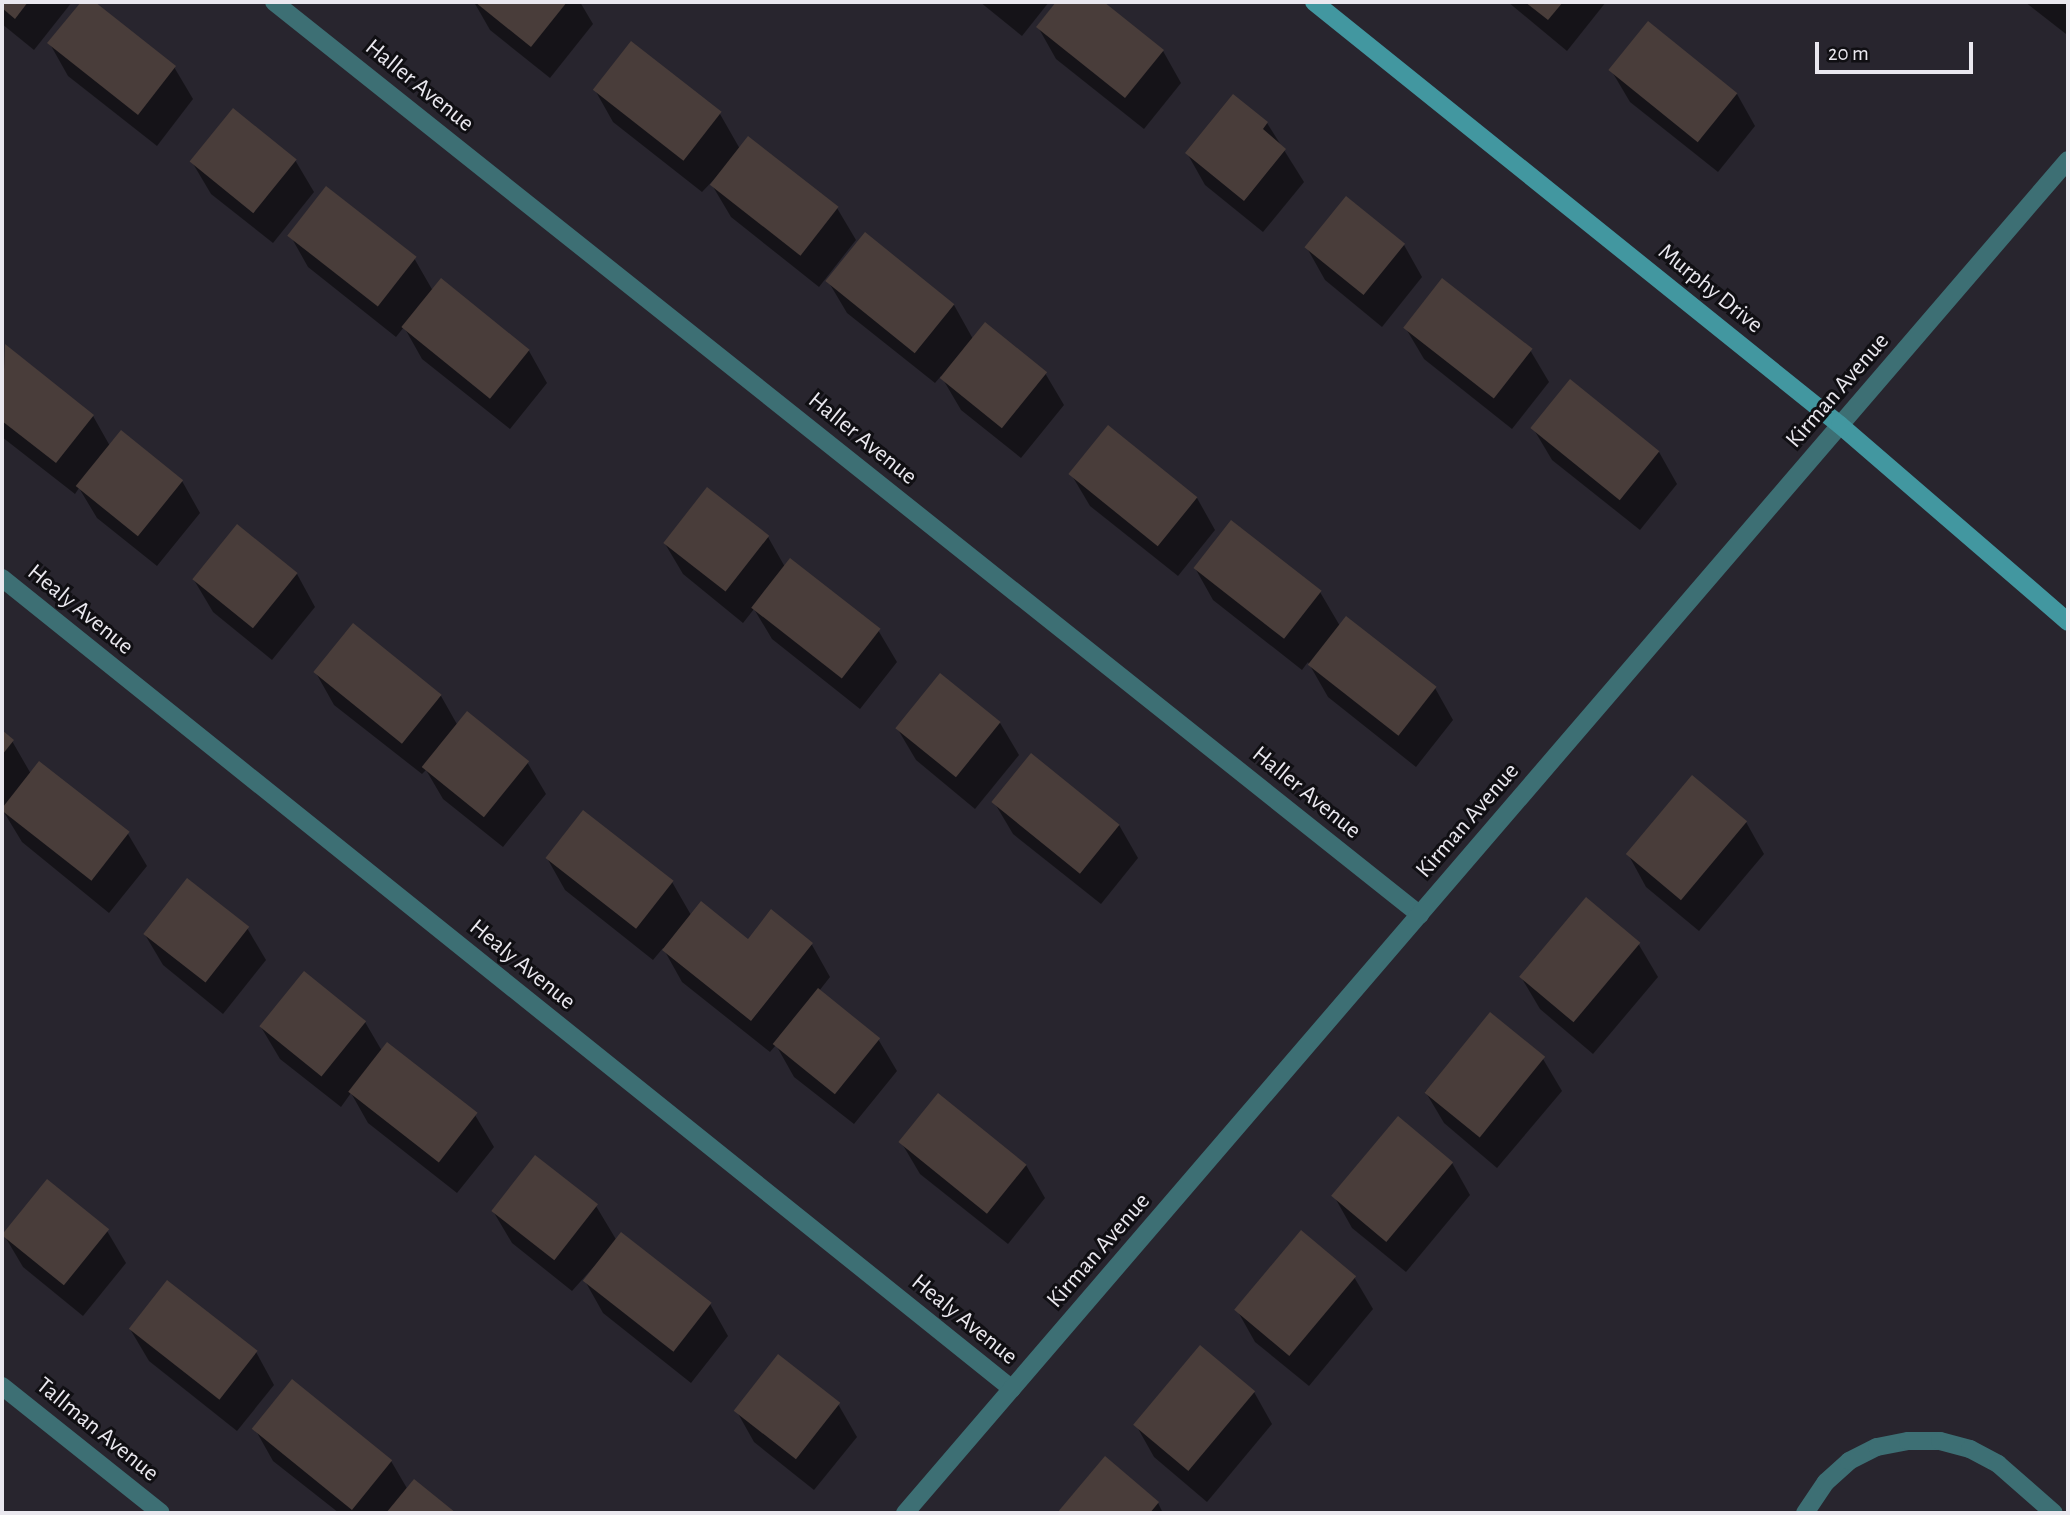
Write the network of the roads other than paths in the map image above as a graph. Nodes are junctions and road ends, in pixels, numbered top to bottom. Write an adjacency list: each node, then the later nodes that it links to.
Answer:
1 (274, 2): 7 (street, Haller Avenue)
2 (1314, 2): 4 (street, Murphy Drive)
3 (2068, 160): 4 (street, Kirman Avenue)
4 (1840, 425): 6 (street, Murphy Drive); 7 (street, Kirman Avenue)
5 (2, 578): 9 (street, Healy Avenue)
6 (2068, 622)
7 (1420, 915): 9 (street, Kirman Avenue)
8 (2, 1385): 10 (street, Tallman Avenue)
9 (1012, 1390): 11 (street, Kirman Avenue)
10 (161, 1513)
11 (905, 1513)
12 (1805, 1513): 13 (street)
13 (2054, 1513)

